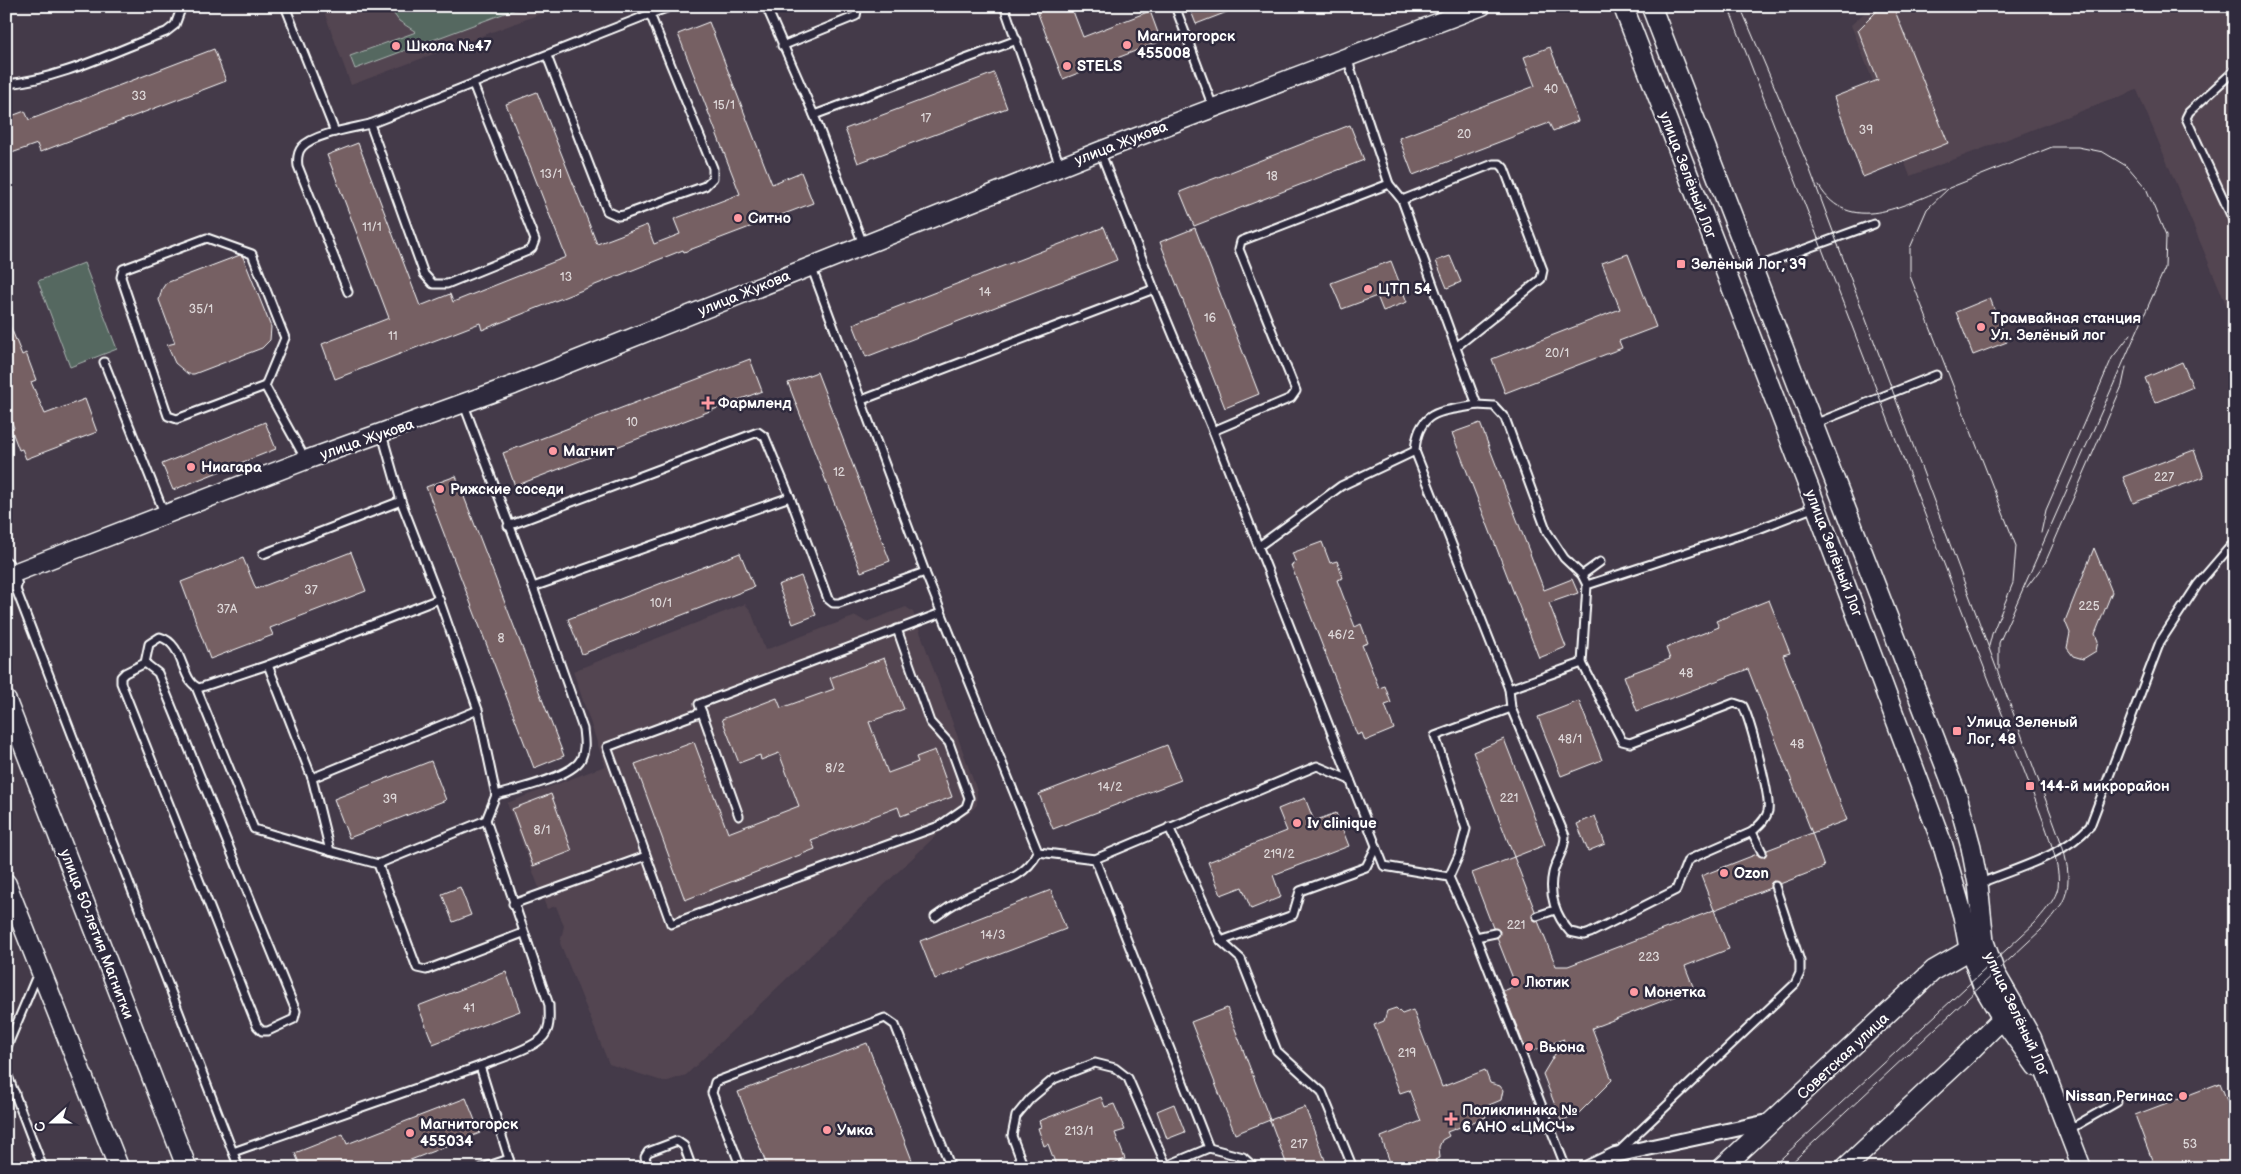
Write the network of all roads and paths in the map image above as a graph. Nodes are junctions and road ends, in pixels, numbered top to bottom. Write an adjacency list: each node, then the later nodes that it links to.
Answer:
1 (182, 6): 17 (lane)
2 (285, 6): 22 (lane)
3 (672, 6): 11 (lane)
4 (766, 6): 13 (lane)
5 (858, 6): 13 (lane)
6 (1004, 6): 12 (lane)
7 (1175, 6): 19 (lane)
8 (1482, 6): 15 (street, улица Жукова)
9 (1623, 6): 48 (main road, улица Зелёный Лог)
10 (1652, 6): 31 (main road, улица Зелёный Лог)
11 (650, 14): 14 (lane); 14 (lane)
12 (1018, 40): 20 (lane); 24 (lane)
13 (782, 46): 20 (lane)
14 (547, 56): 18 (lane)
15 (1347, 57): 19 (street, улица Жукова); 25 (lane)
16 (2235, 70): 28 (lane)
17 (6, 84)
18 (473, 84): 21 (lane); 21 (lane)
19 (1213, 107): 23 (street, улица Жукова)
20 (814, 115): 29 (lane)
21 (370, 124): 22 (lane)
22 (335, 132): 33 (lane)
23 (1100, 151): 24 (street, улица Жукова); 32 (lane)
24 (1060, 167): 29 (street, улица Жукова)
25 (1389, 184): 26 (lane); 42 (lane)
26 (1402, 200): 34 (lane); 34 (lane)
27 (1874, 224): 31 (lane)
28 (2235, 224)
29 (863, 245): 30 (street, улица Жукова)
30 (811, 266): 38 (lane); 39 (street, улица Жукова)
31 (1753, 269): 41 (main road, улица Зелёный Лог)
32 (1154, 289): 38 (lane); 42 (lane)
33 (348, 292)
34 (1456, 347): 40 (lane)
35 (104, 362): 49 (lane)
36 (1936, 375): 41 (lane)
37 (265, 386): 37 (lane); 45 (lane)
38 (862, 400): 55 (lane)
39 (464, 404): 43 (street, улица Жукова); 50 (lane)
40 (1478, 405): 44 (lane); 57 (lane)
41 (1813, 424): 88 (main road, улица Зелёный Лог)
42 (1213, 431): 52 (lane)
43 (382, 434): 45 (street, улица Жукова); 47 (lane)
44 (1415, 451): 52 (lane); 67 (lane)
45 (306, 460): 49 (street, улица Жукова)
46 (790, 497): 50 (lane); 55 (lane); 59 (lane)
47 (401, 501): 53 (lane); 60 (lane)
48 (1816, 506): 58 (lane); 98 (main road, улица Зелёный Лог)
49 (165, 515): 56 (street, улица Жукова)
50 (508, 526): 59 (lane)
51 (2235, 541): 88 (lane)
52 (1259, 546): 73 (lane)
53 (263, 554)
54 (1600, 562): 57 (lane)
55 (925, 572): 61 (lane)
56 (9, 575): 110 (lane)
57 (1582, 575): 58 (lane)
58 (1587, 585): 64 (lane)
59 (533, 587): 74 (lane)
60 (439, 598): 65 (lane); 70 (lane)
61 (942, 613): 62 (lane); 81 (lane)
62 (897, 629): 71 (lane); 83 (lane)
63 (145, 663): 63 (lane); 66 (lane)
64 (1582, 663): 67 (lane); 78 (lane)
65 (268, 665): 66 (lane); 72 (lane)
66 (196, 687): 80 (lane)
67 (1509, 688): 69 (lane)
68 (6, 700): 116 (main road, улица 50-летия Магнитки)
69 (1512, 708): 86 (lane); 91 (lane)
70 (478, 710): 72 (lane); 74 (lane)
71 (702, 712): 75 (lane); 83 (lane)
72 (312, 778): 80 (lane)
73 (1350, 780): 77 (lane); 79 (lane)
74 (496, 795): 76 (lane)
75 (739, 816)
76 (486, 820): 85 (lane); 90 (lane)
77 (1169, 827): 84 (lane); 97 (lane)
78 (1752, 832): 82 (lane); 91 (lane)
79 (1376, 848): 86 (lane); 97 (lane)
80 (330, 851): 85 (lane)
81 (1038, 852): 84 (lane); 93 (lane)
82 (1762, 852)
83 (646, 856): 90 (lane)
84 (1095, 859): 109 (lane)
85 (378, 864): 94 (lane)
86 (1448, 877): 96 (lane)
87 (6, 882): 99 (main road)
88 (1978, 884): 98 (main road, улица Зелёный Лог)
89 (1775, 886): 111 (lane)
90 (513, 904): 94 (lane)
91 (1555, 910): 92 (lane)
92 (1537, 916)
93 (935, 917)
94 (523, 933): 102 (lane)
95 (1495, 933): 96 (lane)
96 (1476, 937): 127 (lane)
97 (1221, 941): 126 (lane)
98 (1976, 945): 100 (main road, улица Зелёный Лог); 107 (main road, Советская улица)
99 (40, 968): 101 (lane); 115 (main road)
100 (2007, 1012): 108 (street, улица Зелёный Лог); 130 (main road)
101 (6, 1049)
102 (480, 1066): 110 (lane); 112 (lane)
103 (6, 1071): 104 (lane)
104 (15, 1093): 105 (lane); 114 (lane)
105 (6, 1096)
106 (2117, 1102): 108 (lane)
107 (1773, 1121): 111 (street); 129 (main road, Советская улица)
108 (2068, 1130): 131 (street, улица Зелёный Лог)
109 (1210, 1148): 113 (lane); 125 (lane)
110 (233, 1152): 117 (lane)
111 (1615, 1155): 128 (street)
112 (509, 1159): 118 (lane); 119 (lane)
113 (1163, 1167): 124 (lane)
114 (43, 1168)
115 (119, 1168)
116 (187, 1168)
117 (239, 1168)
118 (482, 1168)
119 (512, 1168)
120 (648, 1168): 121 (lane)
121 (692, 1168)
122 (741, 1168): 123 (lane)
123 (951, 1168)
124 (1024, 1168)
125 (1255, 1168)
126 (1353, 1168)
127 (1566, 1168)
128 (1588, 1168)
129 (1722, 1168)
130 (1845, 1168)
131 (2082, 1168)

